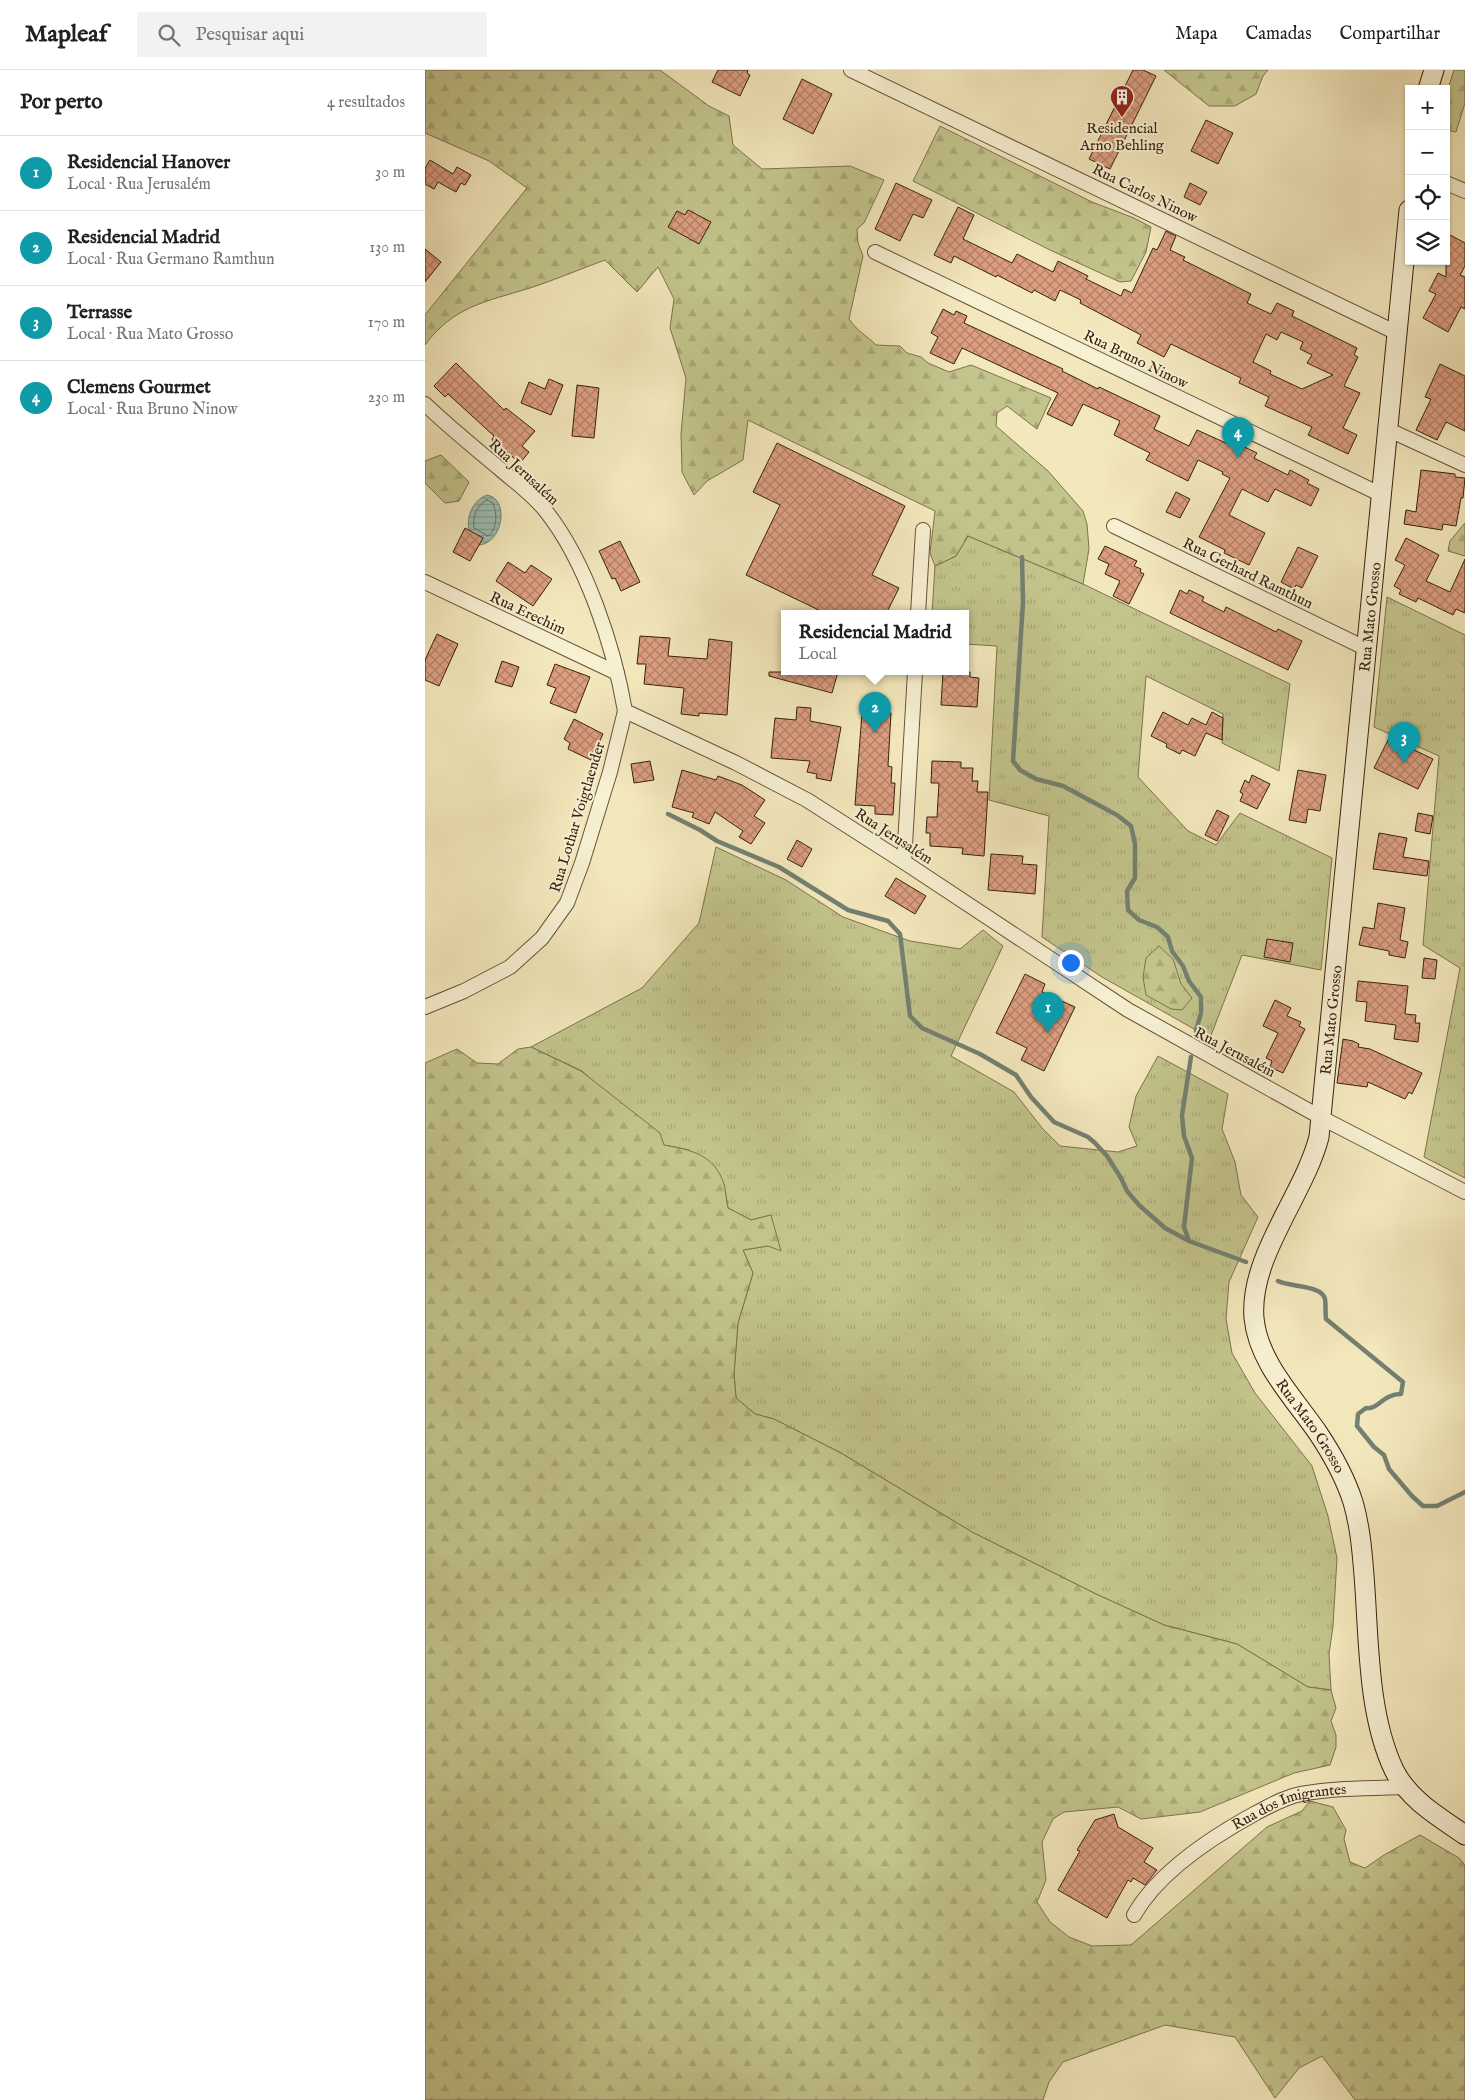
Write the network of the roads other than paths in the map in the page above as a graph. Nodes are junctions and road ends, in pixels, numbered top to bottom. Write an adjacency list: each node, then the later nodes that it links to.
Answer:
1 (851, 70): 8 (street, Rua Carlos Ninow)
2 (1434, 70): 3 (street)
3 (1429, 85)
4 (1450, 185): 5 (street)
5 (1465, 191)
6 (1408, 220): 8 (street, Rua Mato Grosso)
7 (875, 252): 12 (street, Rua Bruno Ninow)
8 (1397, 333): 10 (street, Rua Mato Grosso)
9 (425, 404): 18 (street, Rua Jerusalém)
10 (1389, 430): 11 (street); 12 (street, Rua Mato Grosso)
11 (1465, 465)
12 (1382, 495): 17 (street, Rua Mato Grosso)
13 (1114, 526): 17 (street, Rua Gerhard Ramthun)
14 (923, 530): 16 (street)
15 (425, 582): 18 (street, Rua Erechim)
16 (918, 610)
17 (1367, 649): 23 (street, Rua Mato Grosso)
18 (617, 673): 20 (street, Rua Jerusalém)
19 (915, 675): 21 (street)
20 (625, 711): 21 (street, Rua Jerusalém); 22 (street, Rua Lothar Voigtlaender)
21 (904, 862): 23 (street, Rua Jerusalém)
22 (425, 1007)
23 (1322, 1118): 24 (street, Rua Jerusalém); 25 (street, Rua Mato Grosso)
24 (1465, 1192)
25 (1404, 1787): 26 (street); 27 (street, Rua dos Imigrantes)
26 (1465, 1835)
27 (1134, 1915)

